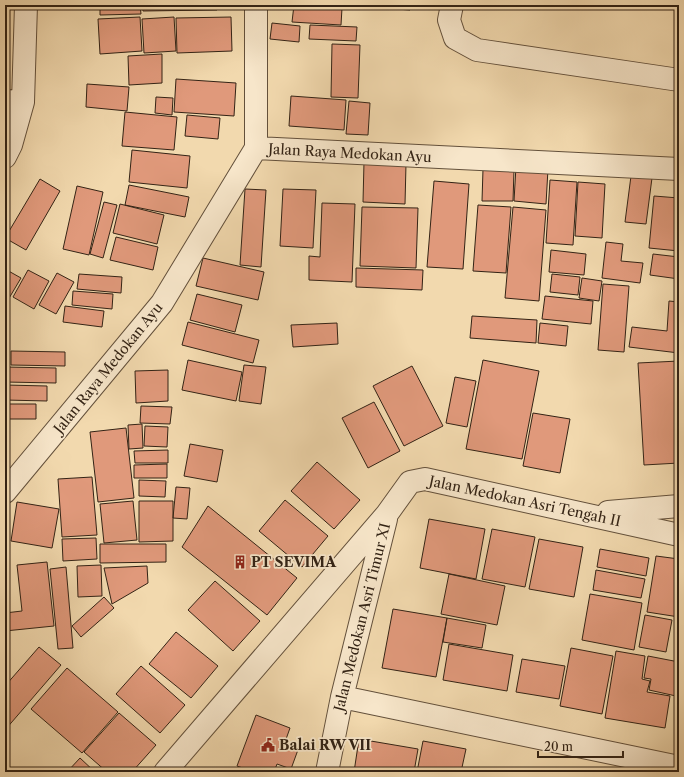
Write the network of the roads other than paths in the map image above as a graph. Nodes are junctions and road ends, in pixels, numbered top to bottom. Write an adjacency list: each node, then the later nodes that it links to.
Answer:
1 (26, 5): 5 (street)
2 (256, 5): 6 (street)
3 (452, 5): 4 (street)
4 (679, 80)
5 (14, 101): 7 (street)
6 (256, 148): 8 (street, Jalan Raya Medokan Ayu); 9 (street, Jalan Raya Medokan Ayu)
7 (5, 157)
8 (679, 169)
9 (5, 492)
10 (679, 506): 12 (street)
11 (387, 514): 12 (street, Jalan Medokan Asri Tengah II); 14 (street, Jalan Medokan Asri Timur XI); 16 (street, Jalan Medokan Asri Timur XI)
12 (587, 514): 13 (street, Jalan Medokan Asri Tengah II)
13 (679, 535)
14 (342, 697): 15 (street); 17 (street, Jalan Medokan Asri Timur XI)
15 (679, 767)
16 (165, 772)
17 (327, 772)

